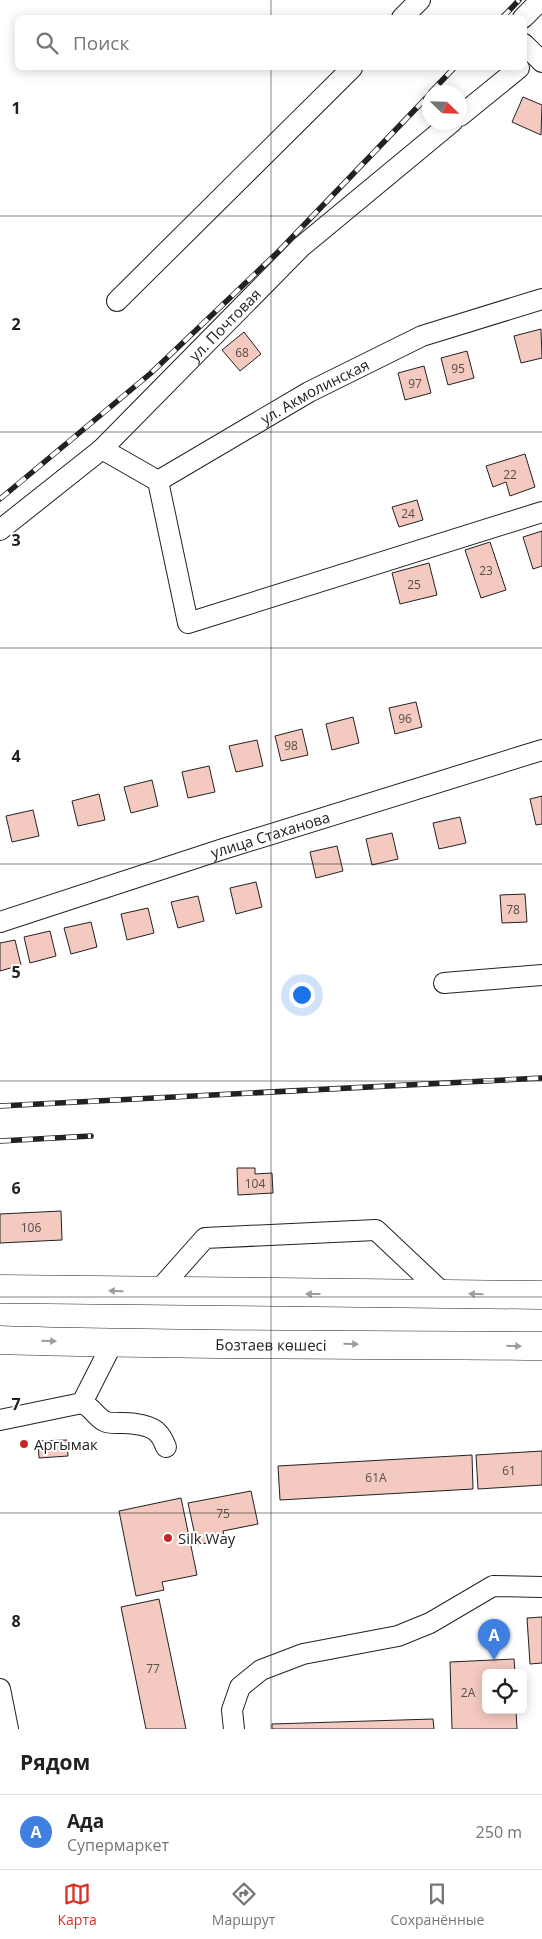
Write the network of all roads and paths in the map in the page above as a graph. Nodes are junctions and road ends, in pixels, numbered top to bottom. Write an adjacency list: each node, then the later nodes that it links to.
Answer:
1 (420, 0): 3 (street)
2 (541, 0): 4 (street)
3 (405, 15)
4 (526, 15)
5 (350, 70): 10 (street)
6 (517, 70): 7 (street)
7 (467, 110)
8 (442, 130): 11 (street, ул. Почтовая)
9 (542, 299): 12 (street, ул. Акмолинская)
10 (117, 301)
11 (102, 449): 12 (street); 14 (street, ул. Почтовая)
12 (158, 482): 13 (street)
13 (542, 512)
14 (0, 530)
15 (542, 750): 16 (street, улица Стаханова)
16 (0, 922)
17 (542, 975): 18 (street)
18 (444, 983)
19 (0, 1289): 20 (highway, one-way to 19)
20 (157, 1292): 21 (highway, one-way to 20); 21 (street)
21 (444, 1294): 22 (highway, one-way to 21)
22 (542, 1296)
23 (0, 1340): 24 (highway, Бозтаев көшесі, one-way to 24)
24 (112, 1344): 25 (highway, Бозтаев көшесі, one-way to 25); 26 (street)
25 (542, 1346)
26 (82, 1403): 27 (street); 28 (street)
27 (0, 1420)
28 (166, 1447)
29 (542, 1587): 32 (street)
30 (0, 1689): 31 (street)
31 (8, 1729)
32 (234, 1729)

